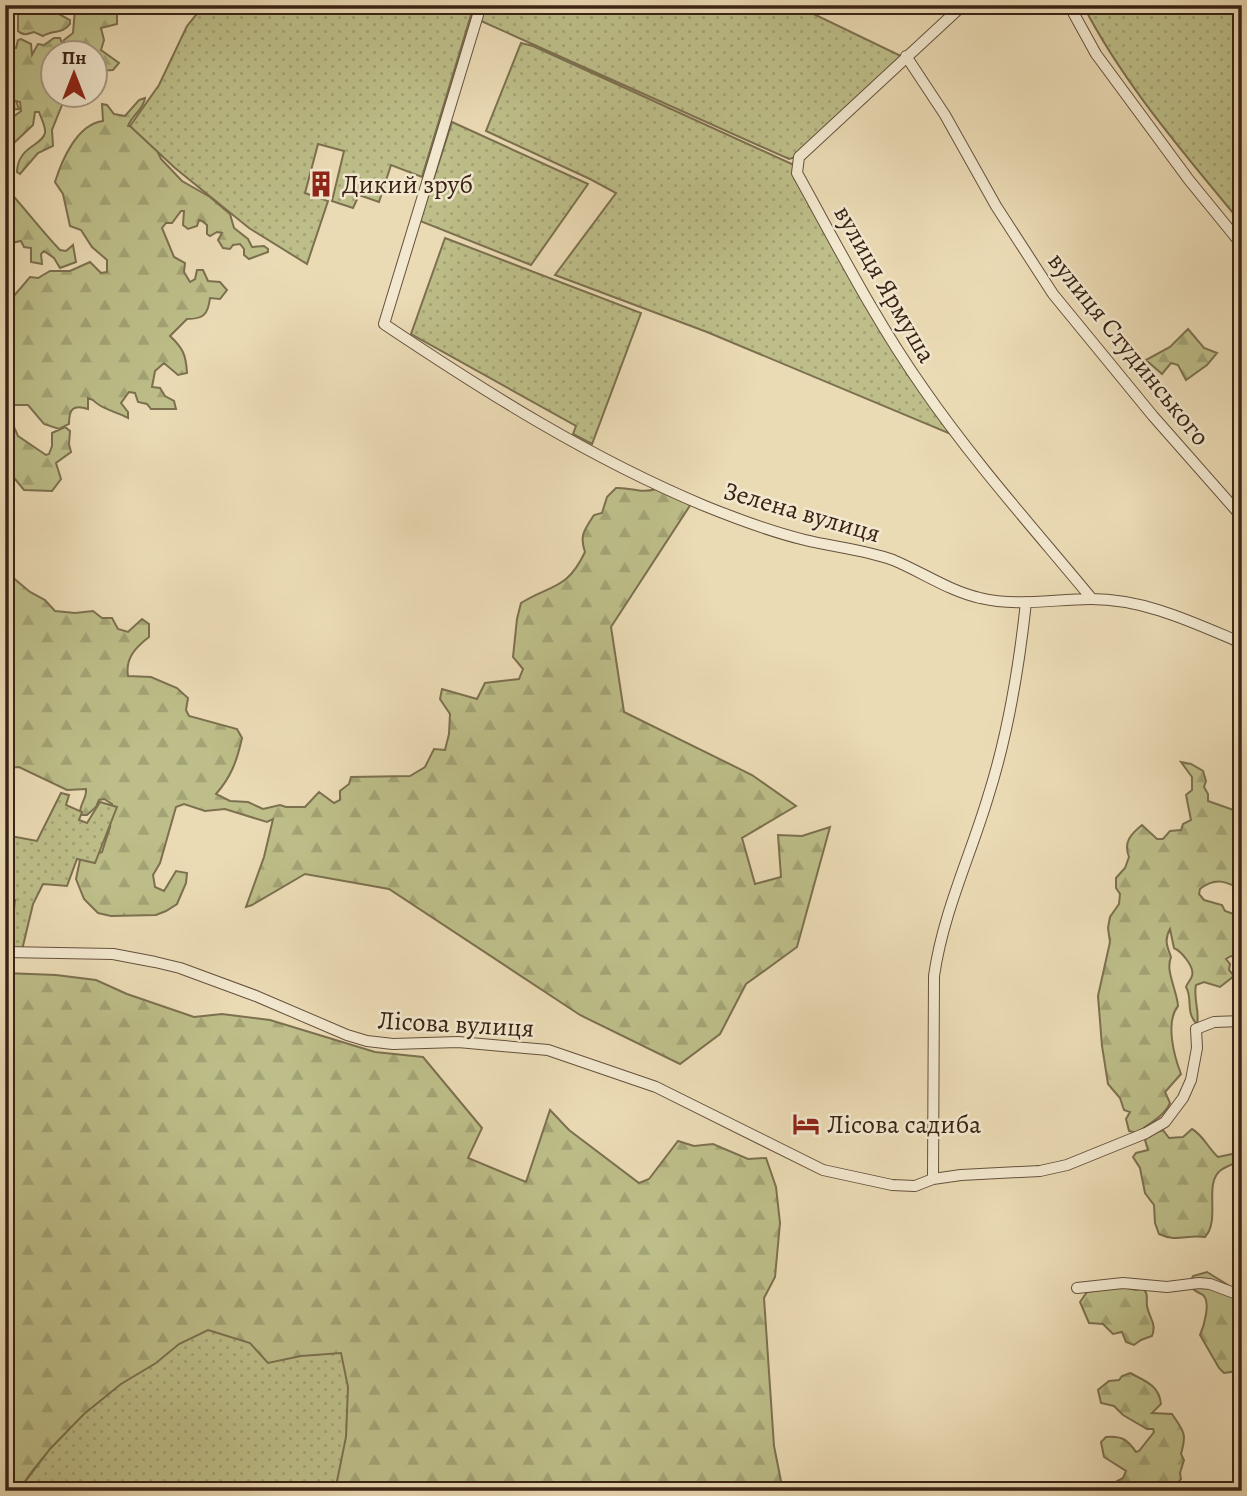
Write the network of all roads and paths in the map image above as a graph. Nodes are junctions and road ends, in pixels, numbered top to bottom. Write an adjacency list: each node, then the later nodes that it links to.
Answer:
1 (481, 5): 8 (street, Зелена вулиця)
2 (963, 5): 4 (street, вулиця Ярмуша)
3 (1069, 5): 5 (street)
4 (906, 56): 6 (street, вулиця Студинського); 7 (street, вулиця Ярмуша)
5 (1242, 245)
6 (1242, 517)
7 (1092, 599): 8 (street, Зелена вулиця); 9 (street, Зелена вулиця)
8 (1026, 602): 12 (street)
9 (1242, 643)
10 (5, 952): 12 (street, Лісова вулиця)
11 (1242, 1021): 12 (street, Лісова вулиця)
12 (933, 1180)
13 (1077, 1288): 14 (street)
14 (1242, 1296)

